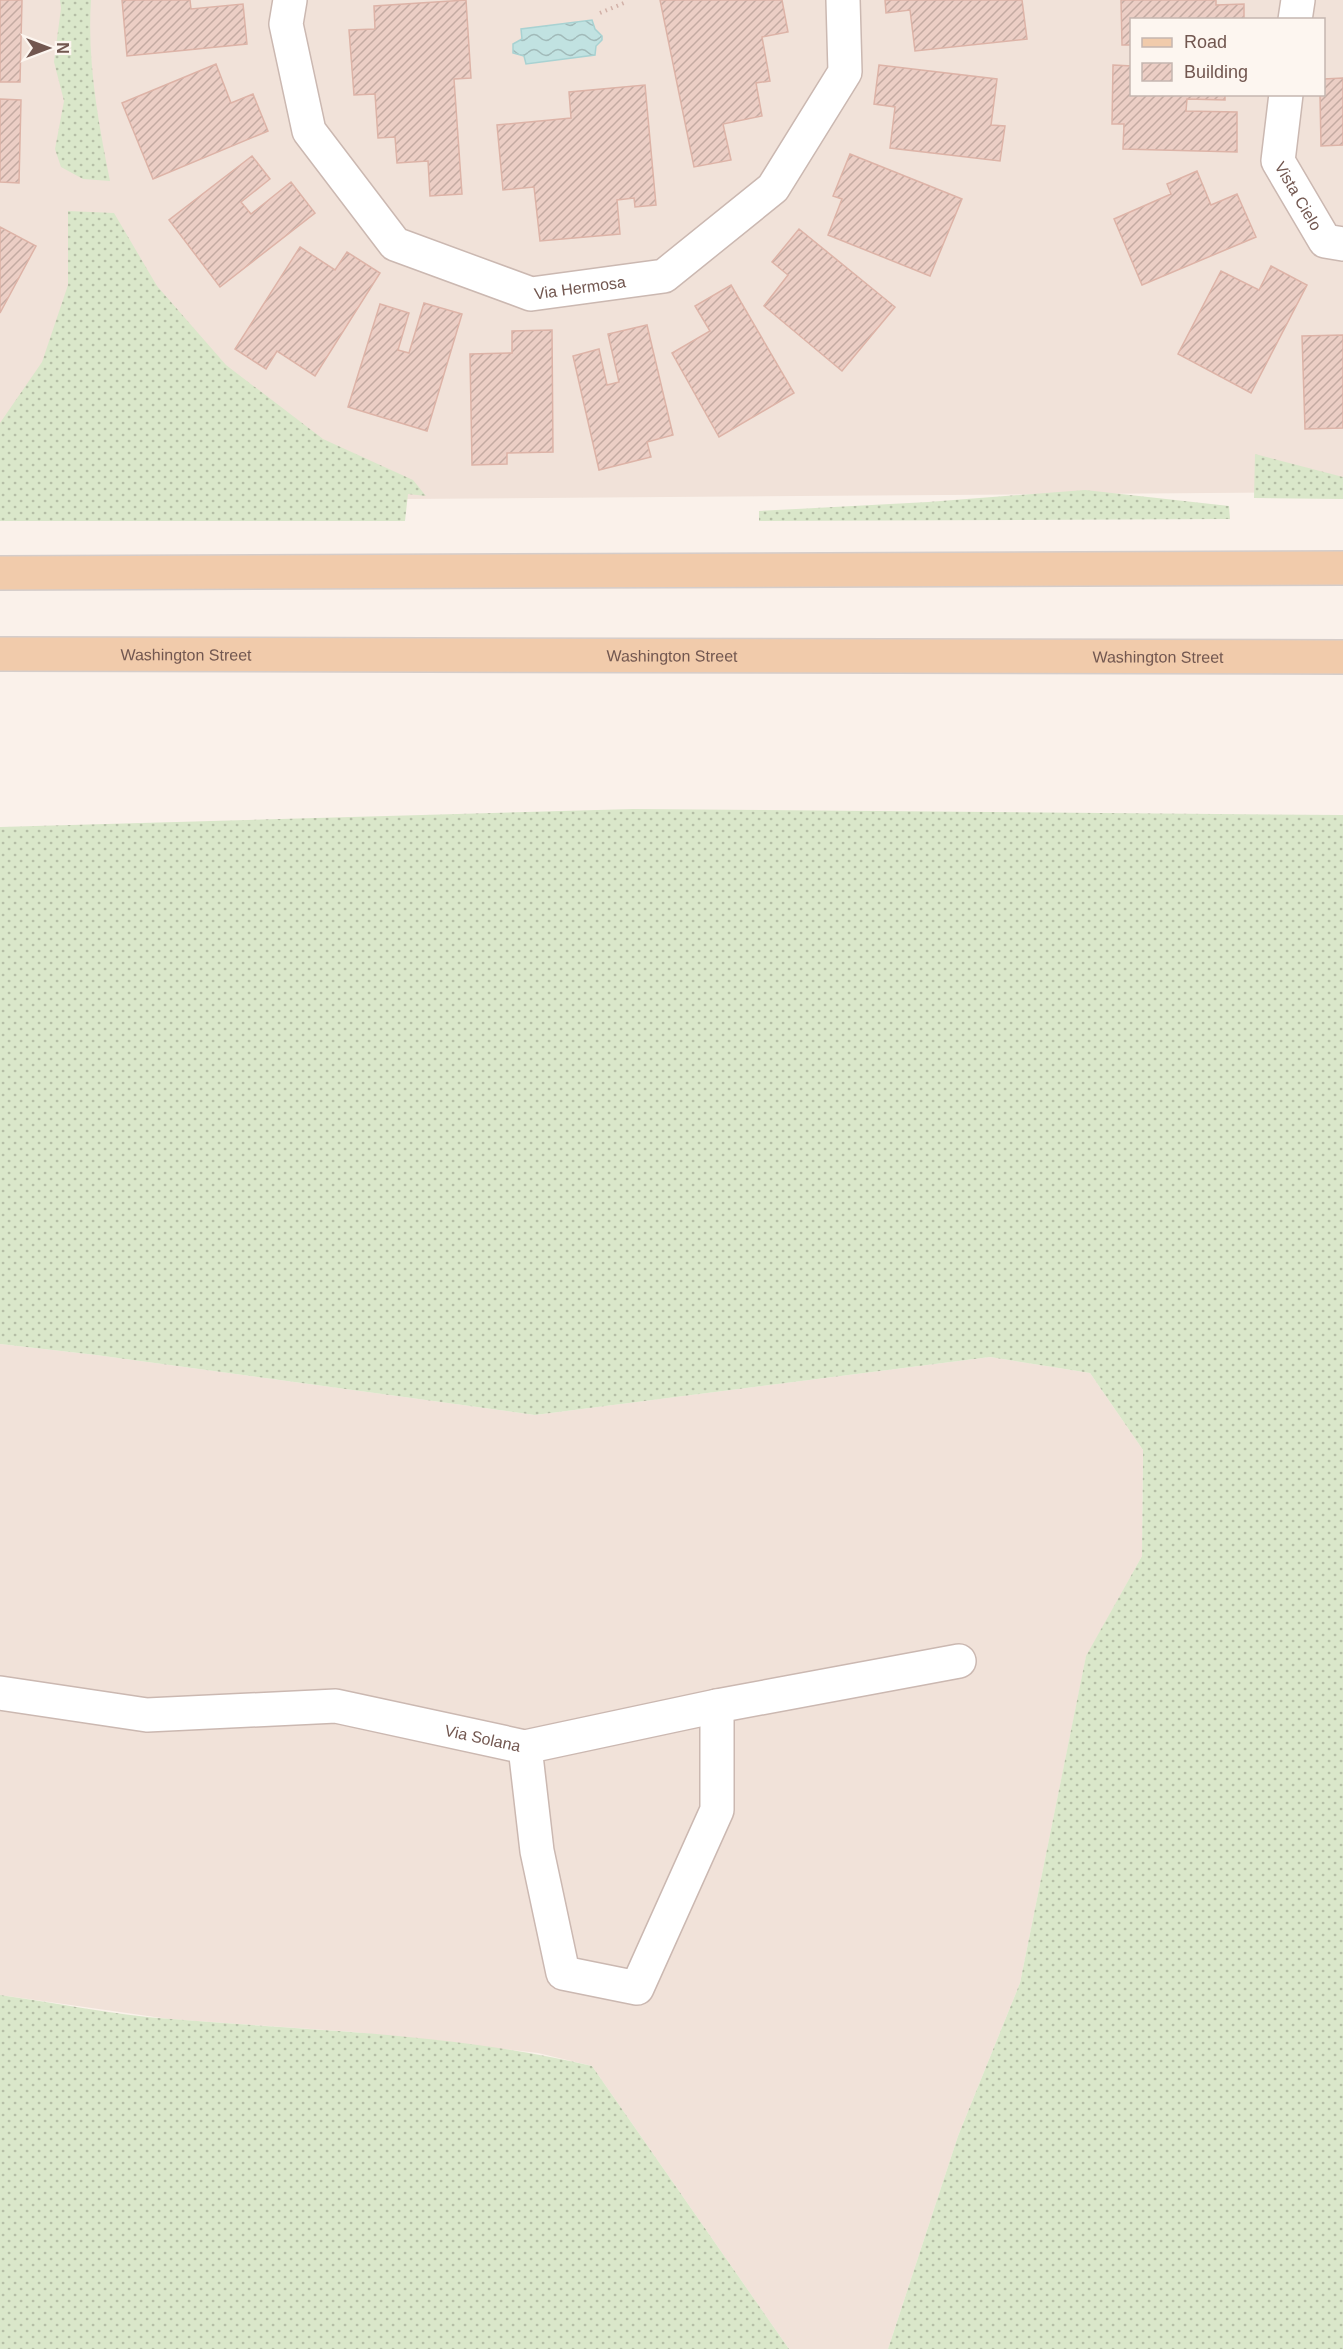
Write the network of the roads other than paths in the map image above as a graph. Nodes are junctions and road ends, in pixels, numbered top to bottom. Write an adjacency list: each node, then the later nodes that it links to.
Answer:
1 (290, 0): 2 (street, Via Hermosa)
2 (843, 0)
3 (1298, 0): 4 (street)
4 (1295, 18)
5 (1286, 96): 6 (street, Vista Cielo)
6 (1343, 244)
7 (1343, 568): 8 (main road)
8 (0, 573)
9 (0, 654): 10 (main road, Washington Street)
10 (1343, 657)
11 (959, 1661): 13 (street, Via Solana)
12 (0, 1693): 14 (street, Via Solana)
13 (717, 1706): 14 (street, Via Solana); 14 (street)
14 (525, 1747)

